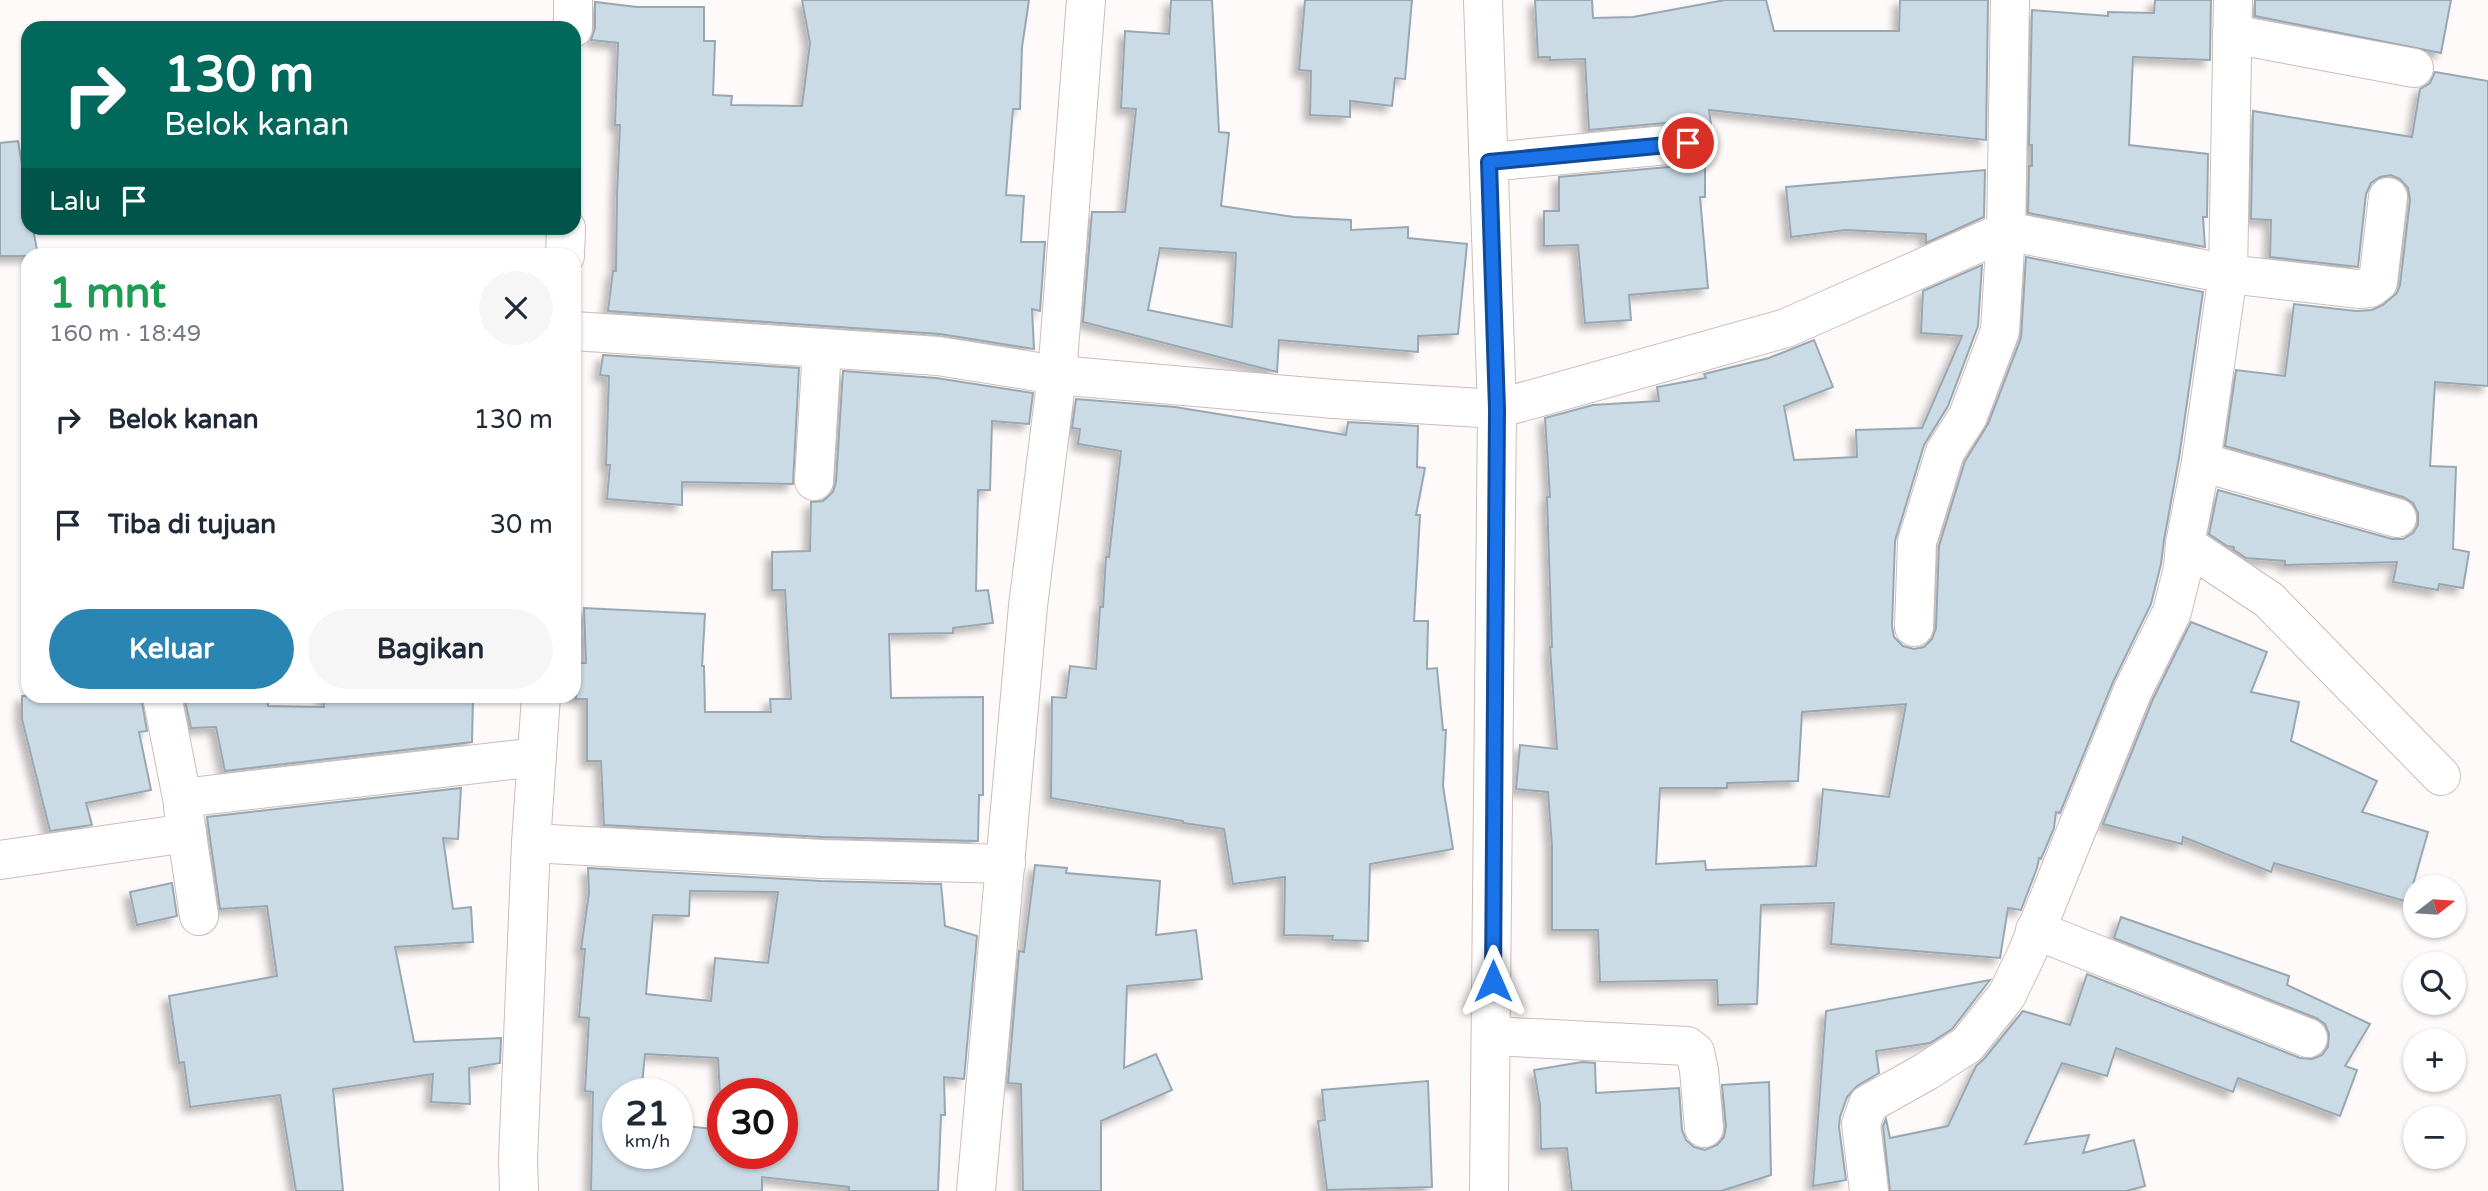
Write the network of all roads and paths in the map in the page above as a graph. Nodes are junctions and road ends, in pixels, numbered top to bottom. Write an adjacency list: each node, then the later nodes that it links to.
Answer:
1 (573, 0): 6 (street)
2 (1086, 0): 15 (street)
3 (1483, 0): 9 (street)
4 (2010, 0): 11 (street)
5 (2233, 17): 7 (street); 12 (street)
6 (573, 21)
7 (2414, 68)
8 (1688, 143): 9 (street)
9 (1489, 162): 16 (street)
10 (2388, 197): 12 (street)
11 (2006, 232): 12 (street); 16 (street); 21 (street)
12 (2228, 274): 17 (street)
13 (581, 331): 14 (street)
14 (822, 348): 15 (street); 18 (street)
15 (1057, 375): 16 (street); 29 (street)
16 (1497, 409): 32 (street)
17 (2201, 462): 19 (street); 20 (street)
18 (814, 481)
19 (2397, 518)
20 (2184, 556): 25 (street); 31 (street)
21 (1914, 627)
22 (163, 703): 26 (street)
23 (541, 703): 24 (street)
24 (537, 757): 26 (street); 27 (street)
25 (2441, 776)
26 (185, 816): 28 (street); 30 (street)
27 (531, 843): 29 (street); 35 (street)
28 (0, 860)
29 (1006, 864): 36 (street)
30 (199, 916)
31 (2035, 930): 33 (street); 38 (street)
32 (1492, 1036): 34 (street); 37 (street)
33 (2308, 1038)
34 (1704, 1128)
35 (519, 1191)
36 (976, 1191)
37 (1489, 1191)
38 (1869, 1191)

